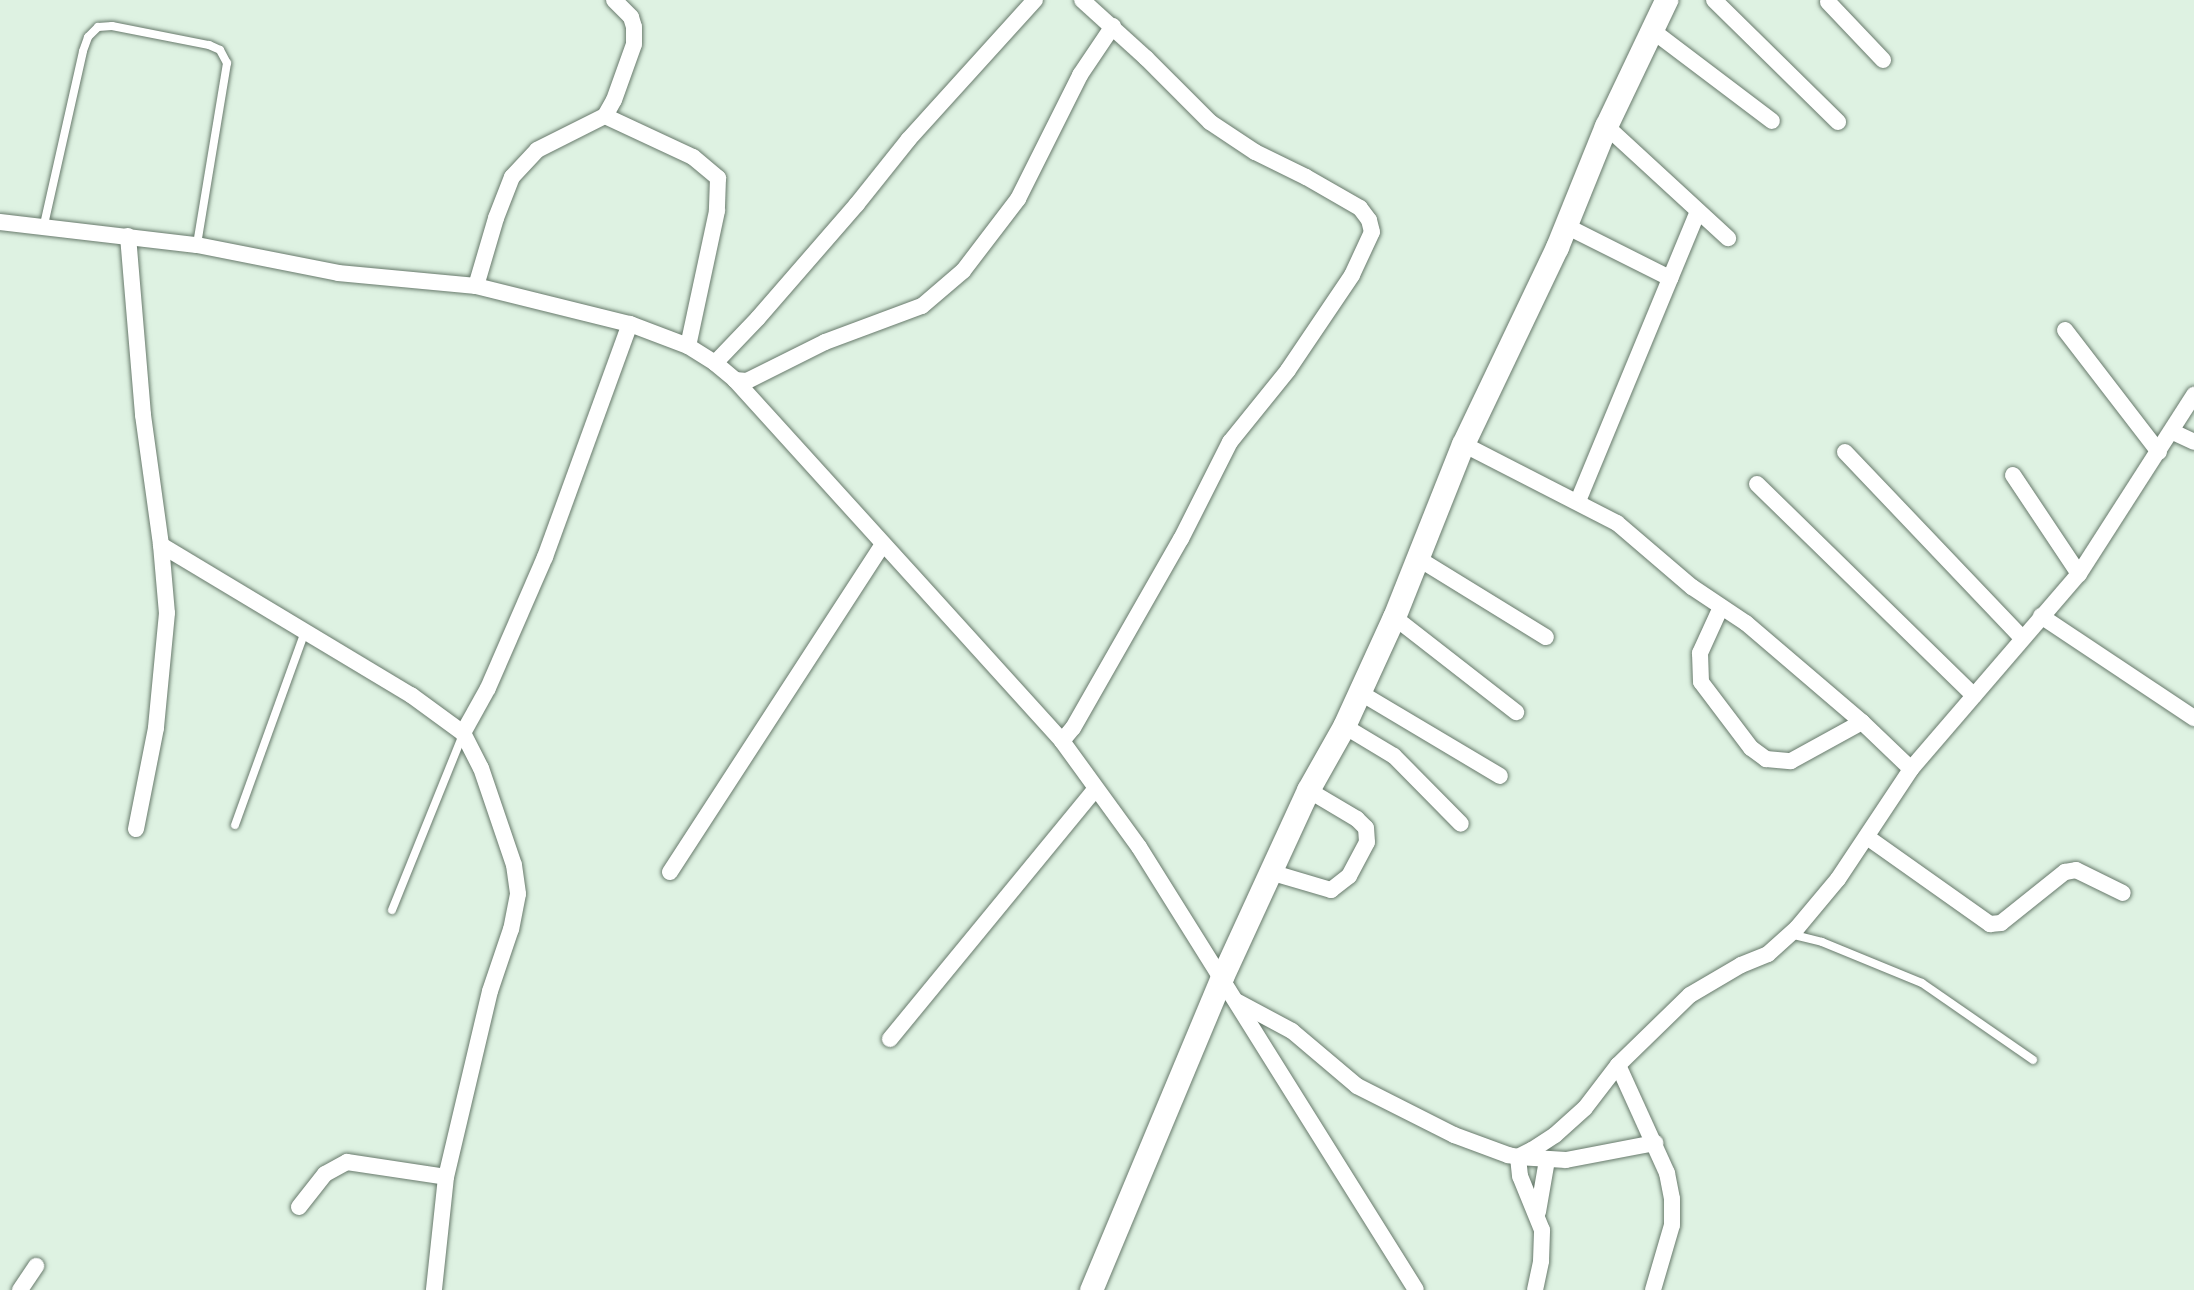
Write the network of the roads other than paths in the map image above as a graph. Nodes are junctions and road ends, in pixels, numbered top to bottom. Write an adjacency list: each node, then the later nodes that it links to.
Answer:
1 (614, 0): 10 (street)
2 (1035, 0): 26 (street)
3 (1082, 0): 7 (street)
4 (1666, 0): 8 (main road)
5 (1714, 0): 12 (street)
6 (1828, 1): 9 (street)
7 (1113, 26): 27 (street); 54 (street)
8 (1653, 31): 11 (street); 13 (main road)
9 (1883, 60)
10 (605, 116): 22 (street); 25 (street)
11 (1772, 121)
12 (1838, 122)
13 (1606, 125): 14 (street); 16 (main road)
14 (1698, 212): 19 (street); 21 (street)
15 (0, 222): 17 (street)
16 (1564, 225): 21 (street); 31 (main road)
17 (43, 229): 18 (street); 20 (lane)
18 (128, 236): 20 (street); 37 (street)
19 (1728, 238)
20 (197, 246): 22 (street)
21 (1670, 278): 36 (street)
22 (476, 286): 23 (street)
23 (630, 324): 25 (street); 53 (street)
24 (2065, 330): 33 (street)
25 (688, 346): 26 (street)
26 (715, 363): 27 (street)
27 (735, 380): 38 (street)
28 (2194, 395): 29 (street)
29 (2173, 432): 30 (street); 33 (street)
30 (2194, 442)
31 (1463, 444): 36 (street); 39 (main road)
32 (1845, 452): 46 (street)
33 (2159, 452): 40 (street)
34 (2013, 475): 40 (street)
35 (1757, 484): 48 (street)
36 (1578, 501): 41 (street)
37 (161, 545): 44 (street); 61 (street)
38 (882, 546): 54 (street); 64 (street)
39 (1419, 559): 43 (main road); 45 (street)
40 (2080, 574): 42 (street)
41 (1721, 607): 51 (street); 51 (street)
42 (2041, 616): 46 (street); 50 (street)
43 (1394, 617): 47 (main road); 49 (street)
44 (305, 632): 53 (street); 60 (lane)
45 (1546, 637)
46 (2022, 638): 48 (street)
47 (1359, 692): 52 (main road); 56 (street)
48 (1974, 696): 55 (street)
49 (1516, 712)
50 (2194, 718)
51 (1862, 722): 55 (street)
52 (1343, 726): 58 (main road); 59 (street)
53 (463, 733): 66 (lane); 76 (street)
54 (1062, 741): 57 (street)
55 (1911, 769): 62 (street)
56 (1500, 776)
57 (1095, 789): 68 (street); 70 (street)
58 (1308, 790): 63 (main road); 63 (street)
59 (1461, 824)
60 (235, 825)
61 (136, 830)
62 (1867, 836): 65 (street); 67 (street)
63 (1270, 872): 68 (main road)
64 (670, 873)
65 (2123, 893)
66 (392, 910)
67 (1790, 934): 71 (lane); 72 (street)
68 (1222, 977): 69 (street); 82 (main road)
69 (1238, 1002): 74 (street); 83 (street)
70 (890, 1039)
71 (2033, 1060)
72 (1618, 1065): 73 (street); 74 (street)
73 (1655, 1143): 75 (street); 85 (street)
74 (1518, 1157): 75 (street); 78 (street)
75 (1547, 1160): 78 (street)
76 (446, 1177): 77 (street); 81 (street)
77 (299, 1207)
78 (1538, 1216): 84 (street)
79 (36, 1266): 80 (street)
80 (20, 1290)
81 (433, 1290)
82 (1091, 1290)
83 (1416, 1290)
84 (1535, 1290)
85 (1653, 1290)

